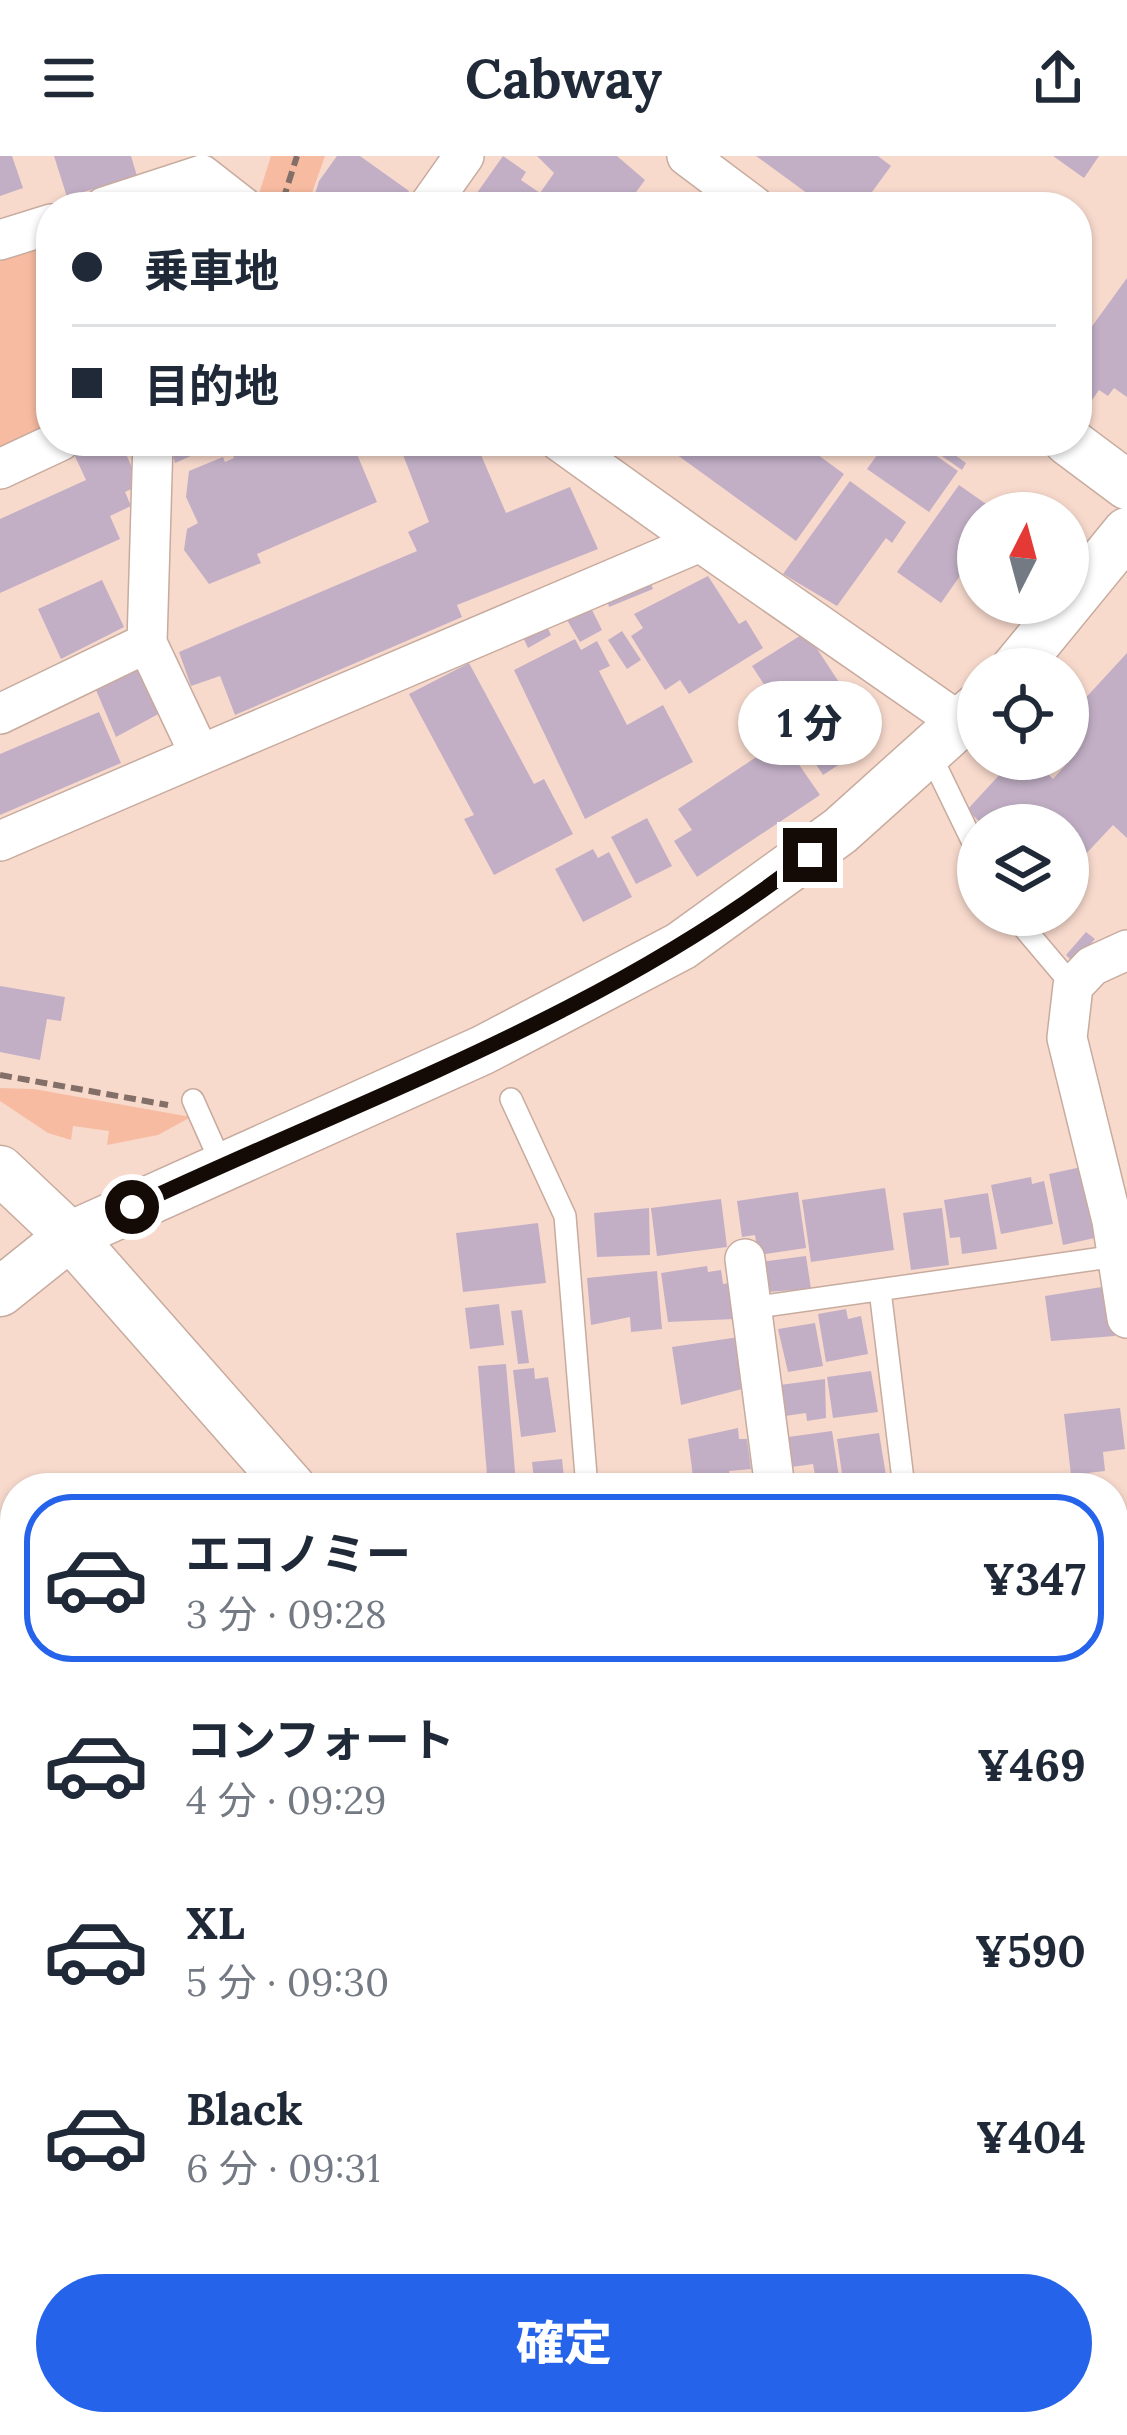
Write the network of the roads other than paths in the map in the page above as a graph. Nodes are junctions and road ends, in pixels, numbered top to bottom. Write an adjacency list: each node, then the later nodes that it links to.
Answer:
1 (464, 156): 5 (street)
2 (687, 156): 6 (street)
3 (150, 192): 4 (street)
4 (224, 192)
5 (439, 192)
6 (735, 192)
7 (36, 229): 8 (street)
8 (0, 240)
9 (36, 452): 13 (street)
10 (153, 456): 17 (street)
11 (581, 456): 16 (street)
12 (1088, 456): 14 (street)
13 (0, 469)
14 (1127, 485)
15 (1127, 532): 18 (street)
16 (700, 542): 20 (street); 21 (street)
17 (147, 644): 19 (street); 21 (street)
18 (1032, 648)
19 (0, 714)
20 (957, 728): 28 (street)
21 (200, 755): 22 (street)
22 (0, 841)
23 (1030, 936): 25 (lane)
24 (1127, 950): 25 (street)
25 (1072, 986): 31 (street)
26 (512, 1099): 38 (lane)
27 (196, 1105): 28 (lane)
28 (223, 1165): 30 (street)
29 (0, 1170): 30 (street)
30 (70, 1236): 34 (street); 37 (street)
31 (1118, 1256): 33 (lane); 36 (street)
32 (745, 1259): 35 (street)
33 (880, 1290): 35 (lane); 40 (lane)
34 (0, 1292)
35 (751, 1308): 39 (street)
36 (1127, 1318)
37 (279, 1473)
38 (586, 1473)
39 (773, 1473)
40 (902, 1473)

